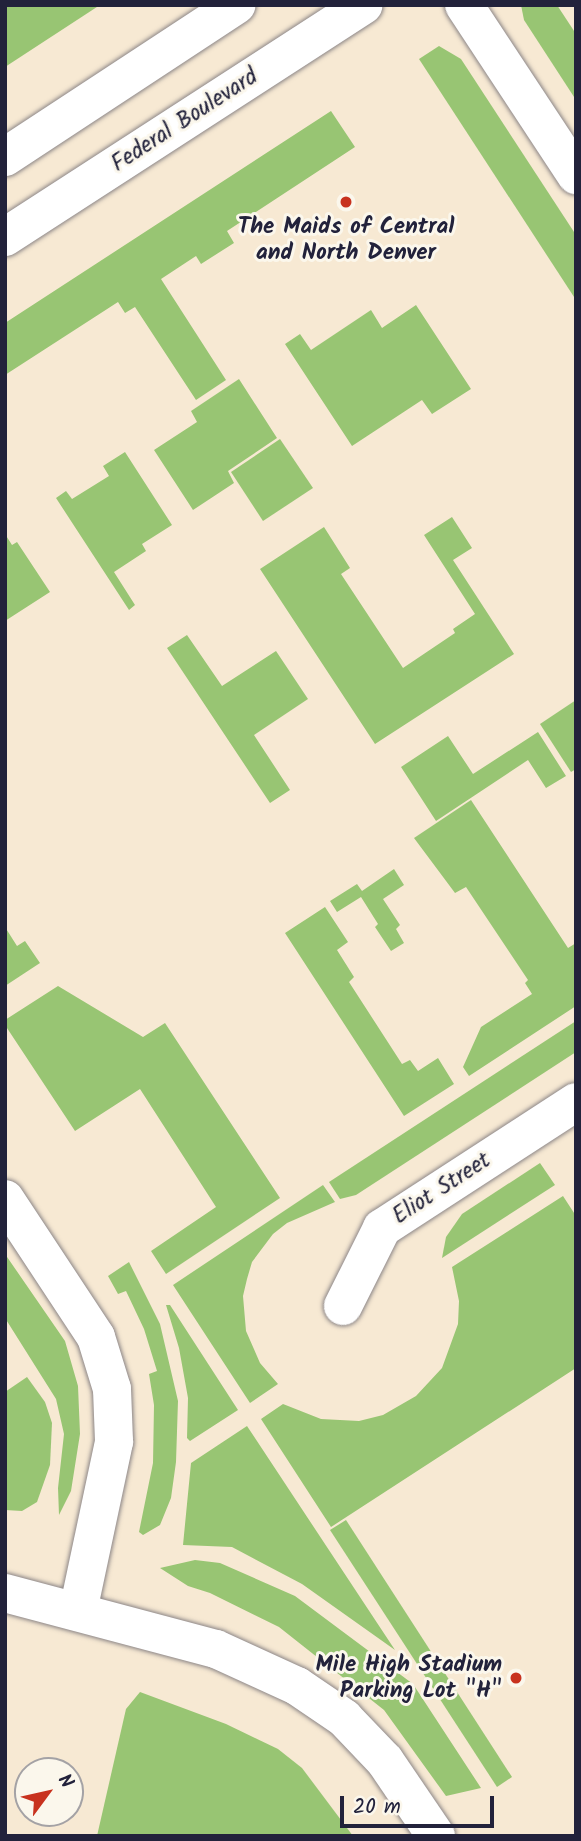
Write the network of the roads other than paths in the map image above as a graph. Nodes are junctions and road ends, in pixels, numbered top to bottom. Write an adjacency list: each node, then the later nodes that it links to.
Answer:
1 (236, 5): 4 (street)
2 (364, 5): 6 (street, Federal Boulevard)
3 (464, 5): 5 (street)
4 (5, 157)
5 (576, 175)
6 (5, 237)
7 (576, 1102): 9 (street, Eliot Street)
8 (5, 1199): 11 (street)
9 (343, 1306)
10 (5, 1593): 11 (street)
11 (78, 1611): 12 (street)
12 (436, 1836)

